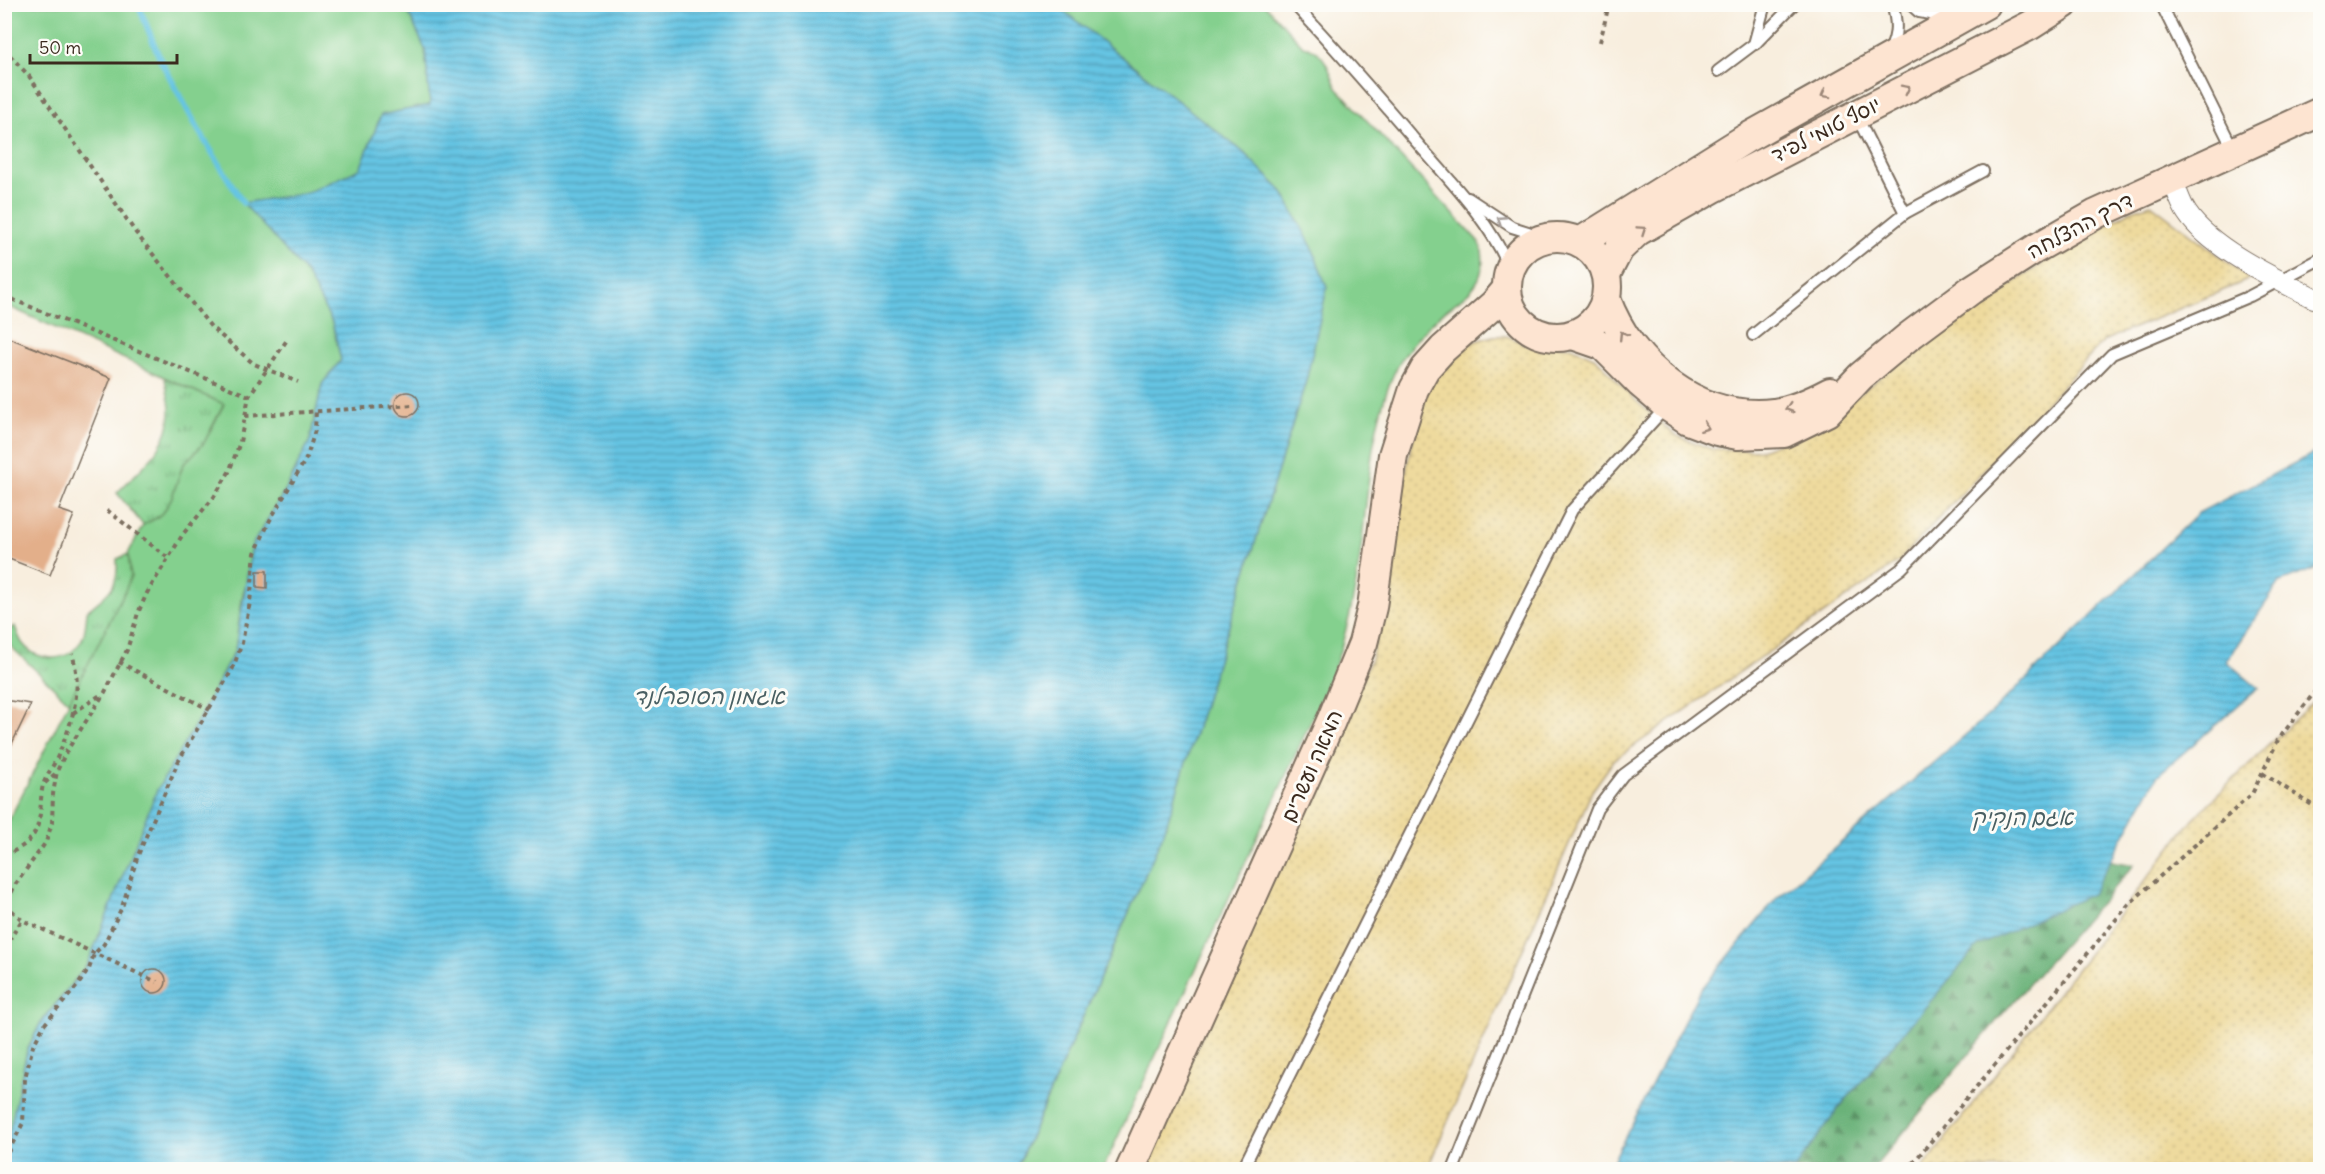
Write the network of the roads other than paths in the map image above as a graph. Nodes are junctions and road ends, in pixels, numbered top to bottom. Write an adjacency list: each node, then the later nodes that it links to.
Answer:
1 (1294, 4): 18 (lane)
2 (1765, 4): 10 (lane)
3 (1794, 4): 10 (lane)
4 (1892, 4): 11 (lane)
5 (1910, 4): 9 (lane)
6 (1986, 4): 9 (street, יוסף טומי לפיד)
7 (2064, 4): 14 (street, יוסף טומי לפיד, one-way to 7)
8 (2161, 4): 15 (lane)
9 (1960, 19): 11 (street, יוסף טומי לפיד)
10 (1754, 44): 12 (lane)
11 (1883, 62): 21 (street, יוסף טומי לפיד, one-way to 21)
12 (1718, 71)
13 (2320, 112): 15 (street, דרך ההצלחה)
14 (1856, 114): 19 (lane); 25 (street, יוסף טומי לפיד, one-way to 14)
15 (2234, 152): 17 (street, דרך ההצלחה)
16 (1983, 171): 19 (lane)
17 (2172, 179): 24 (street); 31 (street, דרך ההצלחה)
18 (1460, 193): 20 (lane, one-way to 18); 23 (lane)
19 (1905, 213): 29 (lane)
20 (1546, 238): 21 (street); 23 (street)
21 (1580, 242): 25 (street)
22 (2320, 260): 24 (lane)
23 (1508, 279): 27 (street); 30 (street, המאה ועשרים)
24 (2279, 281): 26 (street); 35 (lane)
25 (1606, 287): 28 (street); 31 (street, דרך ההצלחה, one-way to 25)
26 (2317, 299)
27 (1526, 328): 28 (street); 30 (street, המאה ועשרים)
28 (1573, 335): 32 (street, דרך ההצלחה)
29 (1753, 335)
30 (1443, 349): 33 (street, המאה ועשרים)
31 (1861, 376): 32 (street, דרך ההצלחה, one-way to 31)
32 (1667, 406): 34 (lane)
33 (1131, 1170)
34 (1242, 1170)
35 (1453, 1170)

